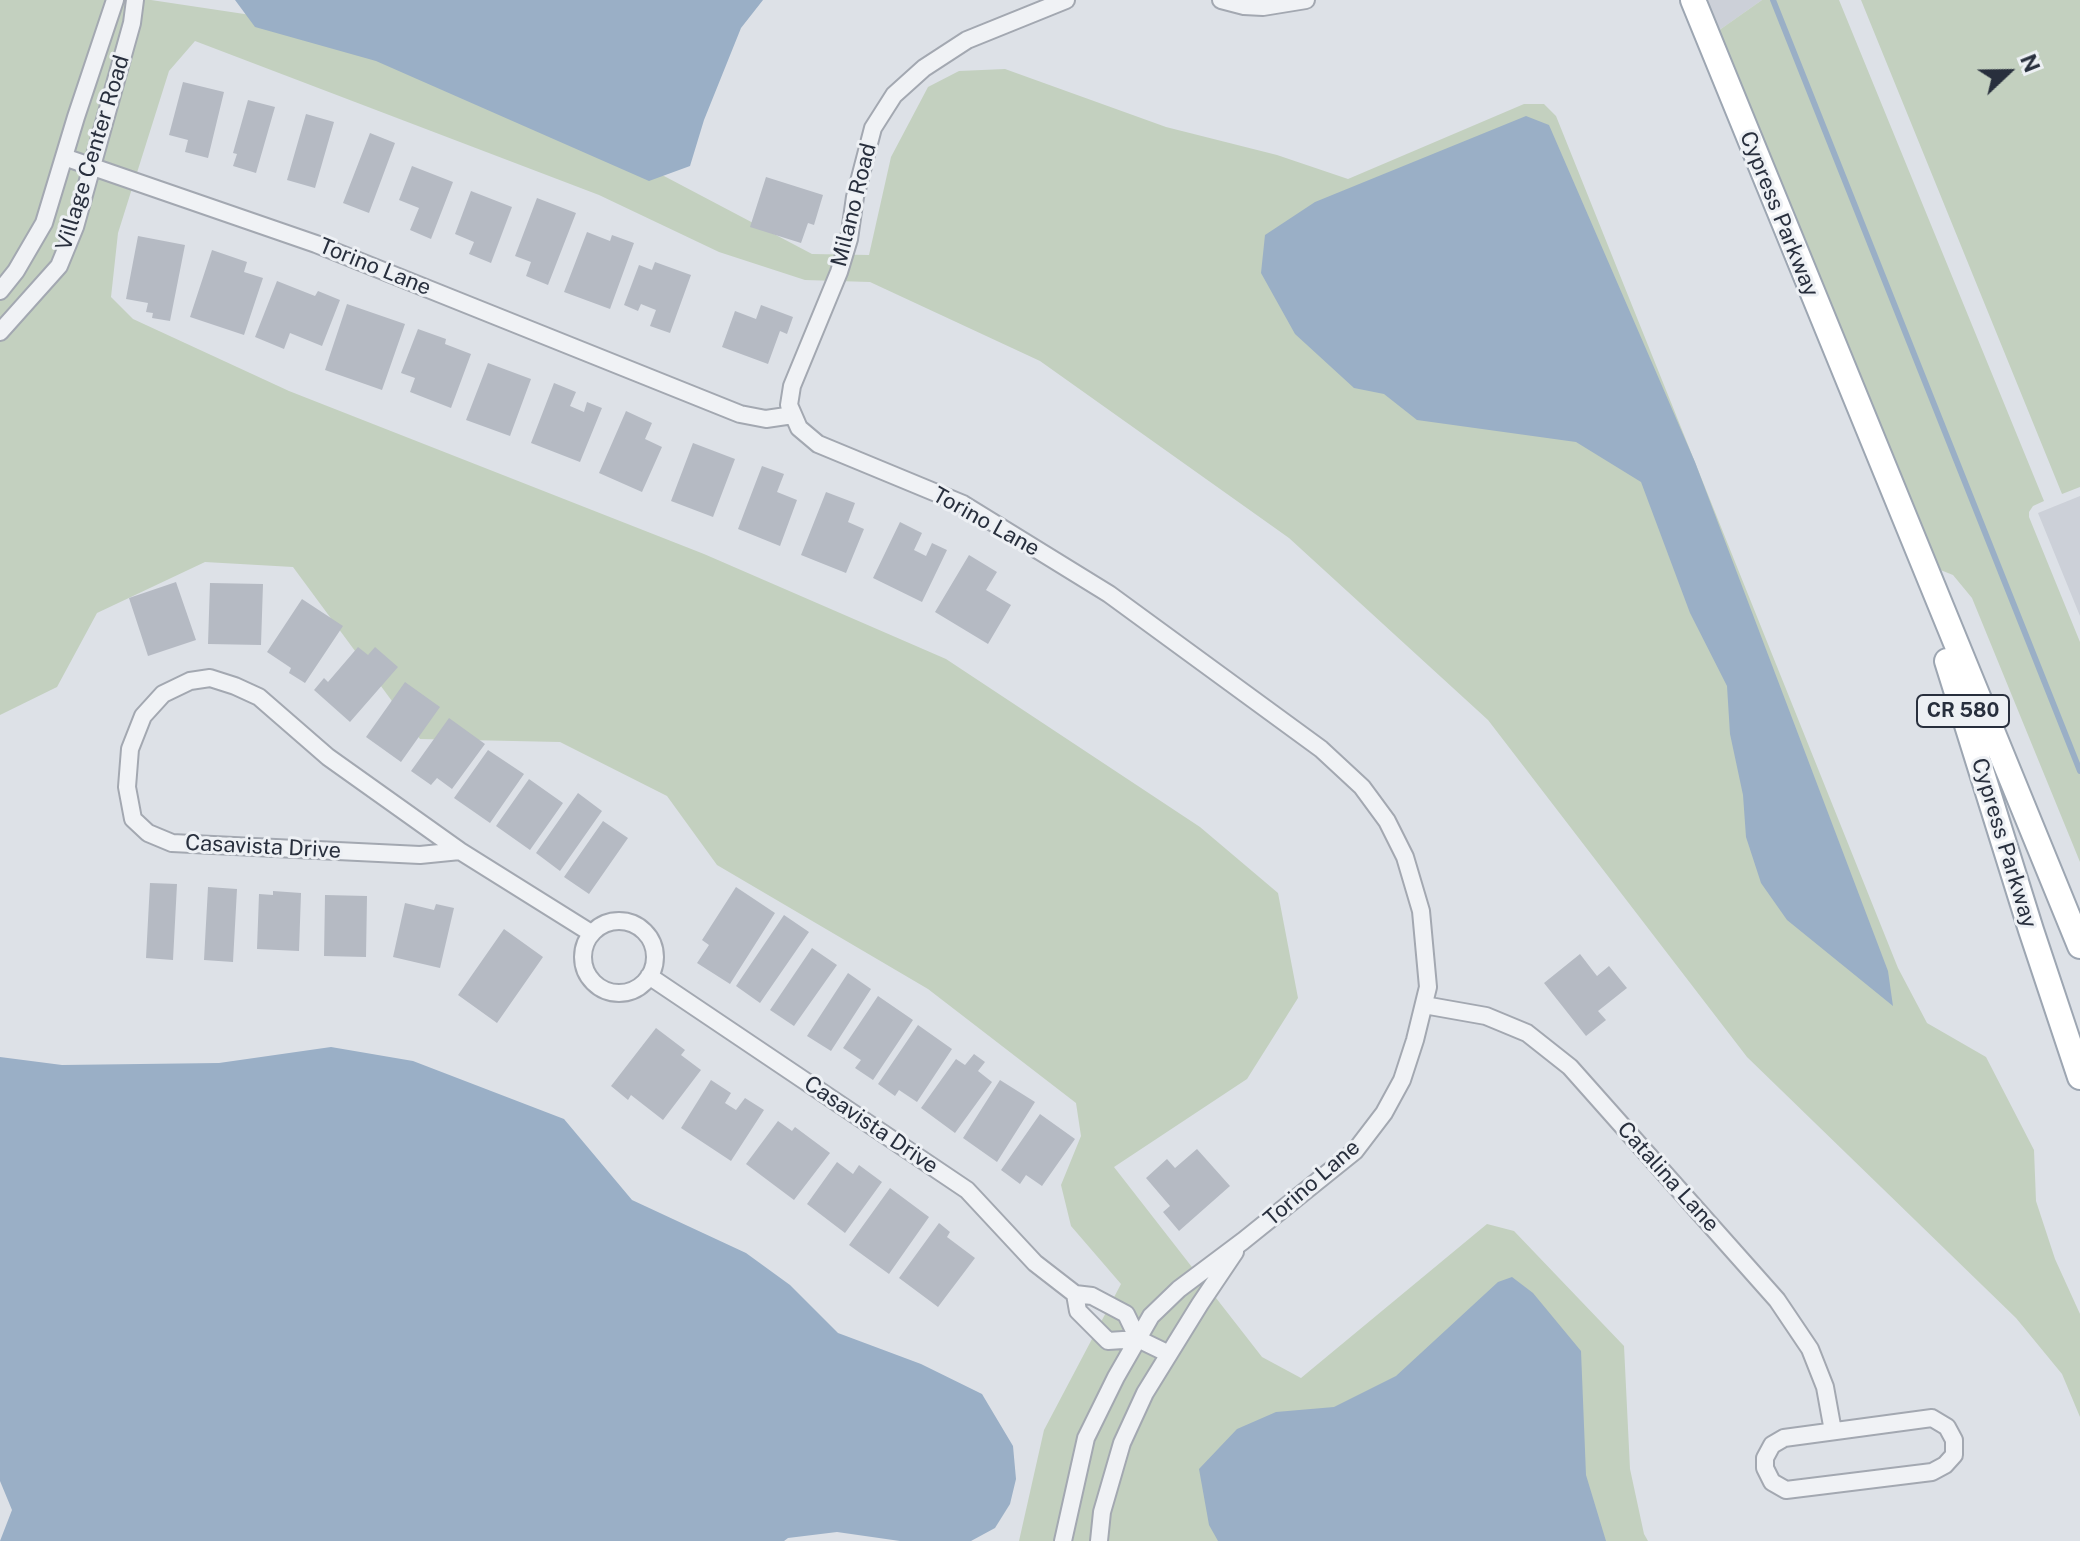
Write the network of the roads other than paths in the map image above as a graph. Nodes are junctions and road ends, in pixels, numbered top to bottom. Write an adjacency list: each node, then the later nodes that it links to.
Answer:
1 (115, 0): 7 (street, Village Center Road)
2 (135, 0): 8 (street, Village Center Road)
3 (1066, 0): 11 (street, Milano Road)
4 (1221, 0): 5 (street)
5 (1306, 0)
6 (1693, 0): 12 (main road, Cypress Parkway / CR 580)
7 (64, 157): 8 (street, Torino Lane); 9 (street, Village Center Road)
8 (92, 167): 10 (street, Village Center Road); 11 (street, Torino Lane)
9 (0, 291)
10 (0, 332)
11 (793, 415): 17 (street, Torino Lane)
12 (1867, 427): 15 (main road, Cypress Parkway / CR 580); 18 (main road, Cypress Parkway / CR 580)
13 (460, 851): 13 (street, Casavista Drive); 14 (street, Casavista Drive)
14 (591, 933): 16 (street); 16 (street)
15 (2080, 946)
16 (649, 976): 20 (street, Casavista Drive)
17 (1424, 1005): 19 (street, Torino Lane); 23 (street, Catalina Lane)
18 (2080, 1077)
19 (1243, 1241): 21 (street, Torino Lane); 22 (street, Torino Lane)
20 (1075, 1294): 21 (street, Casavista Drive); 21 (street, Casavista Drive)
21 (1138, 1339): 22 (street); 24 (street, Torino Lane)
22 (1169, 1354): 25 (street, Torino Lane)
23 (1833, 1431): 23 (street)
24 (1063, 1541)
25 (1099, 1541)

